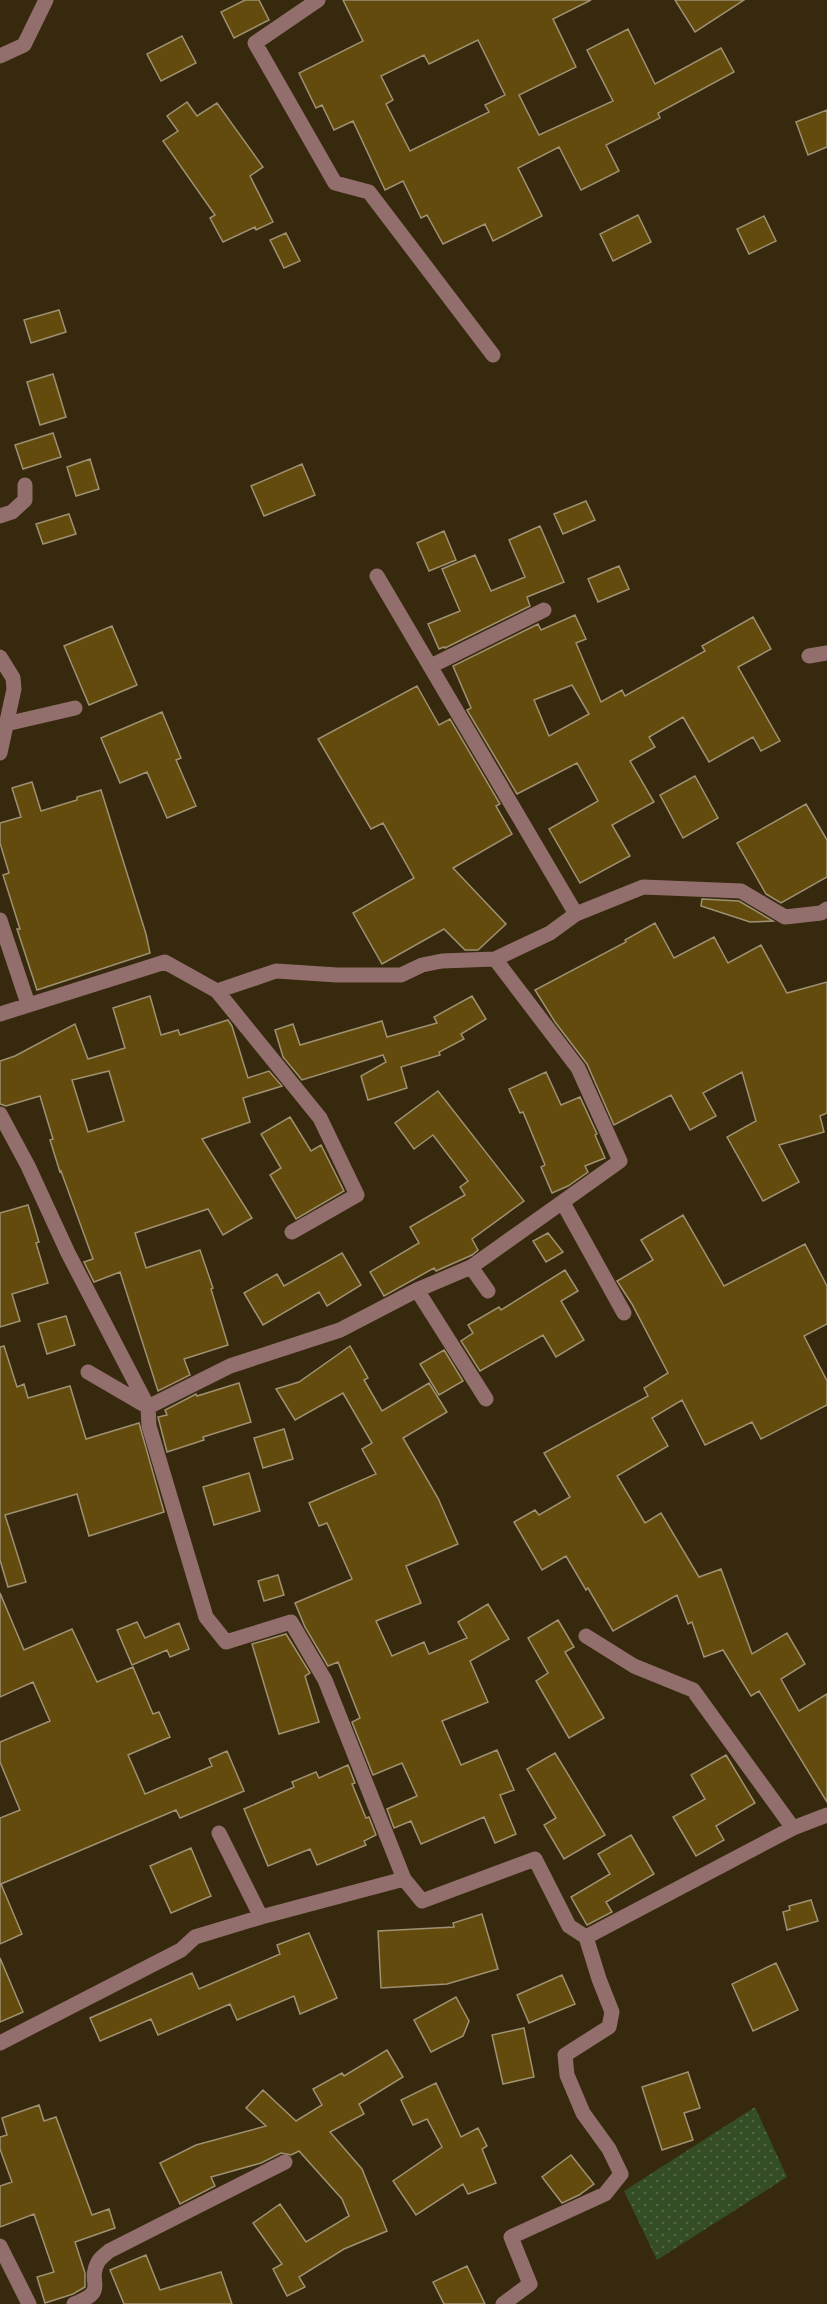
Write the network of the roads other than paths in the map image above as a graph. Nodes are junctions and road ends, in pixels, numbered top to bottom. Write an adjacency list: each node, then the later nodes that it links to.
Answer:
1 (46, 0): 3 (street)
2 (318, 0): 4 (street)
3 (0, 56)
4 (493, 355)
5 (25, 485): 6 (street)
6 (0, 516)
7 (377, 576): 12 (street)
8 (544, 610): 12 (street)
9 (827, 653): 10 (street)
10 (809, 656)
11 (0, 657): 14 (street)
12 (431, 666): 17 (street)
13 (75, 708): 14 (street)
14 (6, 724): 15 (street)
15 (0, 753)
16 (827, 909): 17 (street)
17 (576, 914): 19 (street)
18 (0, 920): 21 (street)
19 (495, 958): 20 (street); 24 (street)
20 (217, 992): 21 (street); 25 (street)
21 (28, 1004): 22 (street)
22 (0, 1014)
23 (0, 1114): 32 (street)
24 (563, 1203): 26 (street); 29 (street)
25 (292, 1232)
26 (471, 1267): 27 (street); 28 (street)
27 (417, 1290): 31 (street); 32 (street)
28 (488, 1291)
29 (624, 1313)
30 (88, 1372): 32 (street)
31 (486, 1399)
32 (148, 1407): 37 (street)
33 (585, 1636): 35 (street)
34 (827, 1815): 35 (street)
35 (793, 1828): 39 (street)
36 (219, 1833): 38 (street)
37 (404, 1879): 38 (street); 39 (street)
38 (261, 1917): 40 (street)
39 (586, 1937): 45 (street)
40 (0, 2043)
41 (285, 2162): 44 (street)
42 (0, 2246): 43 (street)
43 (29, 2304)
44 (74, 2304)
45 (503, 2304)

